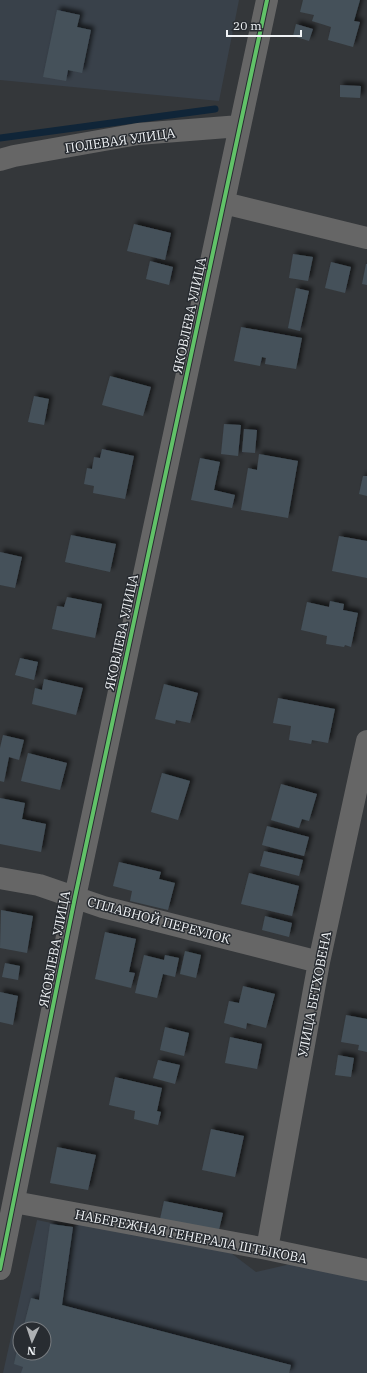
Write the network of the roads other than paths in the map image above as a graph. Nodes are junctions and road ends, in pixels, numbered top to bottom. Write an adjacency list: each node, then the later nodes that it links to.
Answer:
1 (266, 0): 2 (street, ЯКОВЛЕВА УЛИЦА)
2 (240, 126): 3 (street, ПОЛЕВАЯ УЛИЦА); 4 (street, ЯКОВЛЕВА УЛИЦА)
3 (0, 160)
4 (224, 204): 5 (street); 8 (street, ЯКОВЛЕВА УЛИЦА)
5 (367, 238)
6 (367, 741): 9 (street, УЛИЦА БЕТХОВЕНА)
7 (0, 878): 8 (street, СПЛАВНОЙ ПЕРЕУЛОК)
8 (75, 897): 9 (street, СПЛАВНОЙ ПЕРЕУЛОК); 10 (street, ЯКОВЛЕВА УЛИЦА)
9 (319, 962): 12 (street, УЛИЦА БЕТХОВЕНА)
10 (14, 1202): 11 (street, ЯКОВЛЕВА УЛИЦА); 12 (street, НАБЕРЕЖНАЯ ГЕНЕРАЛА ШТЫКОВА)
11 (3, 1238): 13 (street, ЯКОВЛЕВА УЛИЦА)
12 (266, 1250): 14 (street, НАБЕРЕЖНАЯ ГЕНЕРАЛА ШТЫКОВА)
13 (0, 1269)
14 (367, 1270)

